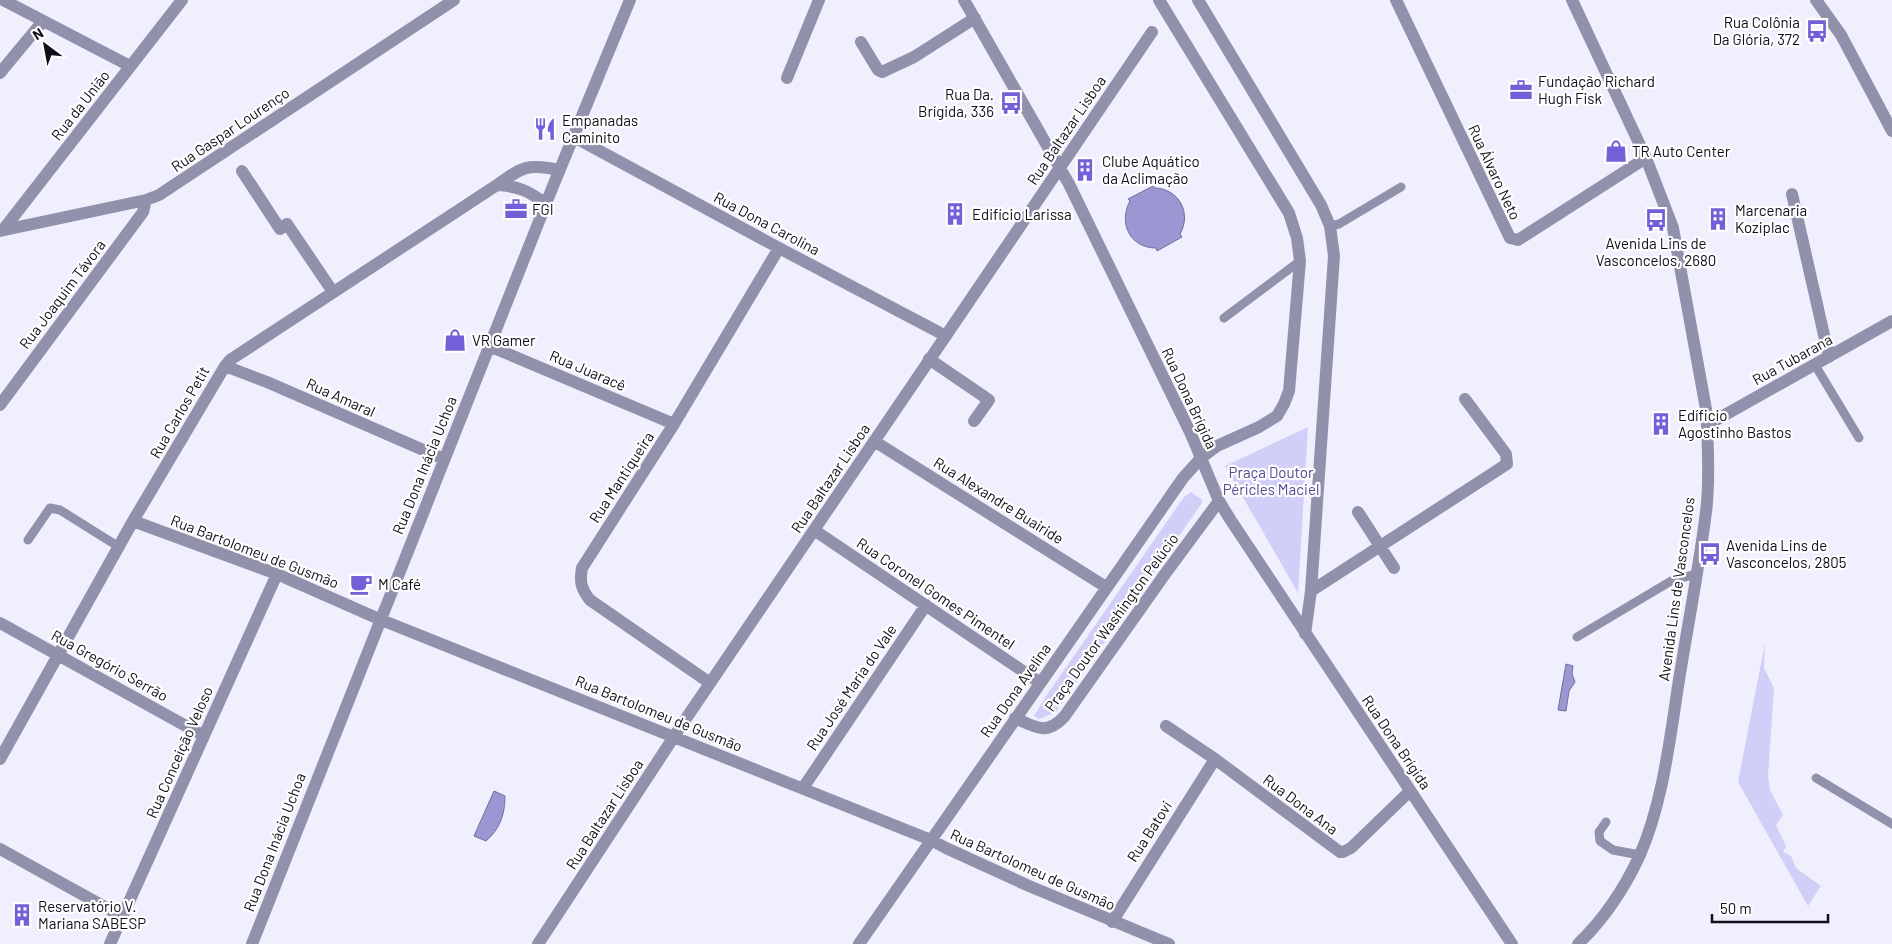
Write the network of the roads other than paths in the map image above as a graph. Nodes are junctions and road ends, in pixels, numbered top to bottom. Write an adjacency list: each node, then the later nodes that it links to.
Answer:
1 (3, 0): 13 (street)
2 (182, 0): 16 (street, Rua da União)
3 (454, 0): 28 (street, Rua Gaspar Lourenço)
4 (630, 0): 20 (street, Rua Dona Inácia Uchoa)
5 (819, 0): 18 (street)
6 (964, 0): 12 (street, Rua Dona Brígida)
7 (1159, 0): 33 (street, Rua Dona Avelina)
8 (1198, 0): 30 (street)
9 (1396, 0): 21 (street, Rua Álvaro Neto)
10 (1572, 0): 21 (street, Avenida Lins de Vasconcelos)
11 (1816, 0): 19 (street)
12 (974, 18): 15 (street); 22 (street, Rua Dona Brígida)
13 (42, 21): 16 (street); 17 (street)
14 (1152, 32): 22 (street, Rua Baltazar Lisboa)
15 (861, 42)
16 (130, 66): 31 (street, Rua da União)
17 (0, 73)
18 (786, 78)
19 (1892, 130)
20 (574, 137): 23 (street, Rua Dona Inácia Uchoa); 32 (street, Rua Dona Carolina)
21 (1646, 158): 47 (street, Avenida Lins de Vasconcelos)
22 (1060, 168): 37 (street, Rua Baltazar Lisboa); 50 (street, Rua Dona Brígida)
23 (559, 170): 25 (street, Rua Carlos Petit); 29 (street, Rua Dona Inácia Uchoa)
24 (242, 171): 34 (street)
25 (497, 184): 29 (street); 34 (street, Rua Carlos Petit)
26 (1401, 187): 30 (lane)
27 (1792, 194): 39 (street)
28 (146, 200): 31 (street, Rua Gaspar Lourenço); 44 (street, Rua Joaquim Távora)
29 (546, 204): 38 (street, Rua Dona Inácia Uchoa)
30 (1330, 226): 63 (street)
31 (1, 231)
32 (779, 248): 37 (street, Rua Dona Carolina); 46 (street, Rua Mantiqueira)
33 (1300, 261): 35 (lane); 50 (street, Rua Dona Avelina)
34 (332, 292): 42 (street, Rua Carlos Petit)
35 (1224, 318)
36 (1892, 321): 39 (street, Rua Tubarana)
37 (946, 336): 40 (street, Rua Baltazar Lisboa)
38 (489, 346): 46 (street, Rua Juaracê); 51 (street, Rua Dona Inácia Uchoa)
39 (1829, 357): 41 (street, Rua Tubarana)
40 (930, 359): 45 (street); 49 (street, Rua Baltazar Lisboa)
41 (1815, 364): 47 (street, Rua Tubarana); 48 (lane)
42 (225, 366): 51 (street, Rua Amaral); 54 (street, Rua Carlos Petit)
43 (1465, 399): 57 (street)
44 (0, 404)
45 (974, 421)
46 (674, 424): 71 (street, Rua Mantiqueira)
47 (1707, 425): 61 (street, Avenida Lins de Vasconcelos)
48 (1859, 438)
49 (874, 441): 55 (street, Rua Baltazar Lisboa); 62 (street, Rua Alexandre Buairide)
50 (1201, 458): 52 (street, Rua Dona Brígida); 62 (street, Rua Dona Avelina)
51 (444, 460): 65 (street, Rua Dona Inácia Uchoa)
52 (1219, 501): 67 (street, Rua Dona Brígida); 72 (street, Praça Doutor Washington Pelúcio)
53 (1358, 512): 57 (street)
54 (133, 521): 58 (street, Rua Carlos Petit); 60 (street, Rua Bartolomeu de Gusmão)
55 (814, 530): 64 (street, Rua Coronel Gomes Pimentel); 71 (street, Rua Baltazar Lisboa)
56 (28, 540): 58 (lane)
57 (1380, 546): 59 (street); 63 (street)
58 (119, 547): 69 (street, Rua Carlos Petit)
59 (1394, 568)
60 (277, 574): 65 (street, Rua Bartolomeu de Gusmão); 74 (street, Rua Conceição Veloso)
61 (1696, 574): 68 (lane); 85 (street, Avenida Lins de Vasconcelos)
62 (1106, 587): 70 (street, Rua Dona Avelina)
63 (1311, 591): 67 (street)
64 (926, 605): 70 (street, Rua Coronel Gomes Pimentel); 79 (street, Rua José Maria do Vale)
65 (379, 619): 75 (street, Rua Bartolomeu de Gusmão); 89 (street, Rua Dona Inácia Uchoa)
66 (0, 623): 69 (street, Rua Gregório Serrão)
67 (1306, 634): 80 (street, Rua Dona Brígida)
68 (1577, 637)
69 (58, 656): 74 (street, Rua Gregório Serrão); 76 (street, Rua Carlos Petit)
70 (1039, 682): 72 (street, Rua Dona Avelina)
71 (710, 683): 75 (street, Rua Baltazar Lisboa)
72 (1015, 718): 83 (street, Rua Dona Avelina)
73 (1166, 726): 77 (street, Rua Dona Ana)
74 (204, 736): 86 (street, Rua Conceição Veloso)
75 (674, 737): 79 (street, Rua Bartolomeu de Gusmão); 90 (street, Rua Baltazar Lisboa)
76 (0, 760)
77 (1215, 760): 80 (street, Rua Dona Ana); 87 (street, Rua Batovi)
78 (1816, 778): 82 (lane)
79 (803, 788): 83 (street, Rua Bartolomeu de Gusmão)
80 (1410, 791): 93 (street, Rua Dona Brígida)
81 (1606, 822): 85 (lane)
82 (1892, 824)
83 (931, 840): 87 (street, Rua Bartolomeu de Gusmão); 91 (street, Rua Dona Avelina)
84 (0, 849): 86 (street)
85 (1640, 855): 94 (street, Avenida Lins de Vasconcelos)
86 (122, 917): 88 (street, Rua Conceição Veloso)
87 (1112, 922): 92 (street, Rua Bartolomeu de Gusmão)
88 (110, 944)
89 (252, 944)
90 (538, 944)
91 (860, 944)
92 (1169, 944)
93 (1512, 944)
94 (1578, 944)

